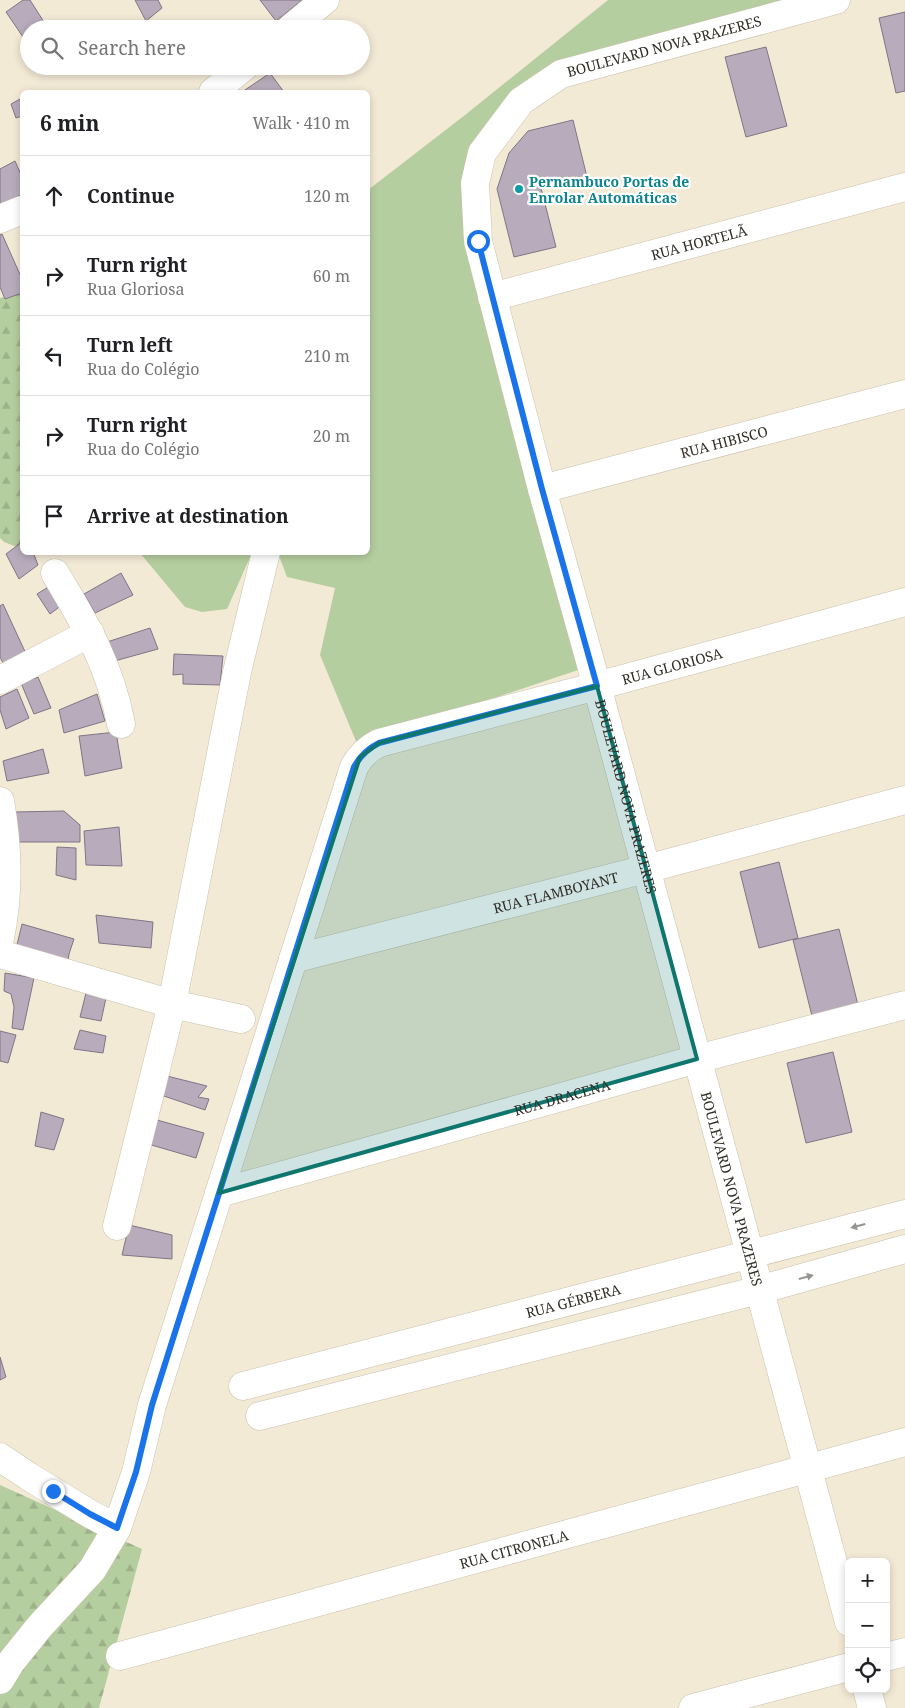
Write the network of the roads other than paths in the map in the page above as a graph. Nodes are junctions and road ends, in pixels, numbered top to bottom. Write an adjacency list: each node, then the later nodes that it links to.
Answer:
1 (325, 0): 3 (street)
2 (836, 0): 9 (street, BOULEVARD NOVA PRAZERES)
3 (301, 20)
4 (234, 75): 5 (street)
5 (215, 90)
6 (905, 187): 9 (street, RUA HORTELÃ)
7 (20, 211): 8 (street)
8 (0, 219)
9 (492, 297): 11 (street, BOULEVARD NOVA PRAZERES)
10 (905, 394): 11 (street, RUA HIBISCO)
11 (542, 489): 17 (street, BOULEVARD NOVA PRAZERES)
12 (265, 555): 25 (street)
13 (55, 572): 15 (street)
14 (905, 602): 17 (street, RUA GLORIOSA)
15 (90, 633): 16 (street); 18 (street)
16 (0, 680)
17 (597, 686): 21 (street, BOULEVARD NOVA PRAZERES); 24 (street, RUA GLORIOSA)
18 (121, 724)
19 (905, 800): 21 (street, RUA FLAMBOYANT)
20 (0, 801): 22 (street)
21 (646, 869): 24 (street, RUA FLAMBOYANT); 28 (street, BOULEVARD NOVA PRAZERES)
22 (0, 938)
23 (0, 954): 25 (street)
24 (293, 959): 29 (street)
25 (172, 1004): 27 (street); 31 (street)
26 (905, 1005): 28 (street, RUA DRACENA)
27 (241, 1019)
28 (697, 1060): 29 (street, RUA DRACENA); 33 (street, BOULEVARD NOVA PRAZERES)
29 (219, 1193): 40 (street)
30 (905, 1214): 33 (street, RUA GÉRBERA, one-way to 33)
31 (117, 1226)
32 (905, 1250): 34 (street, one-way to 32)
33 (750, 1255): 34 (street, BOULEVARD NOVA PRAZERES); 35 (street, RUA GÉRBERA)
34 (759, 1290): 36 (street); 39 (street, BOULEVARD NOVA PRAZERES)
35 (243, 1386)
36 (260, 1416)
37 (905, 1442): 39 (street, RUA CITRONELA)
38 (0, 1456): 40 (street)
39 (807, 1468): 41 (street, BOULEVARD NOVA PRAZERES); 43 (street, RUA CITRONELA)
40 (117, 1528): 46 (street)
41 (845, 1607)
42 (905, 1652): 44 (street)
43 (120, 1656)
44 (890, 1656)
45 (845, 1668): 48 (street)
46 (0, 1680)
47 (868, 1693): 49 (street)
48 (693, 1708)
49 (872, 1708)

